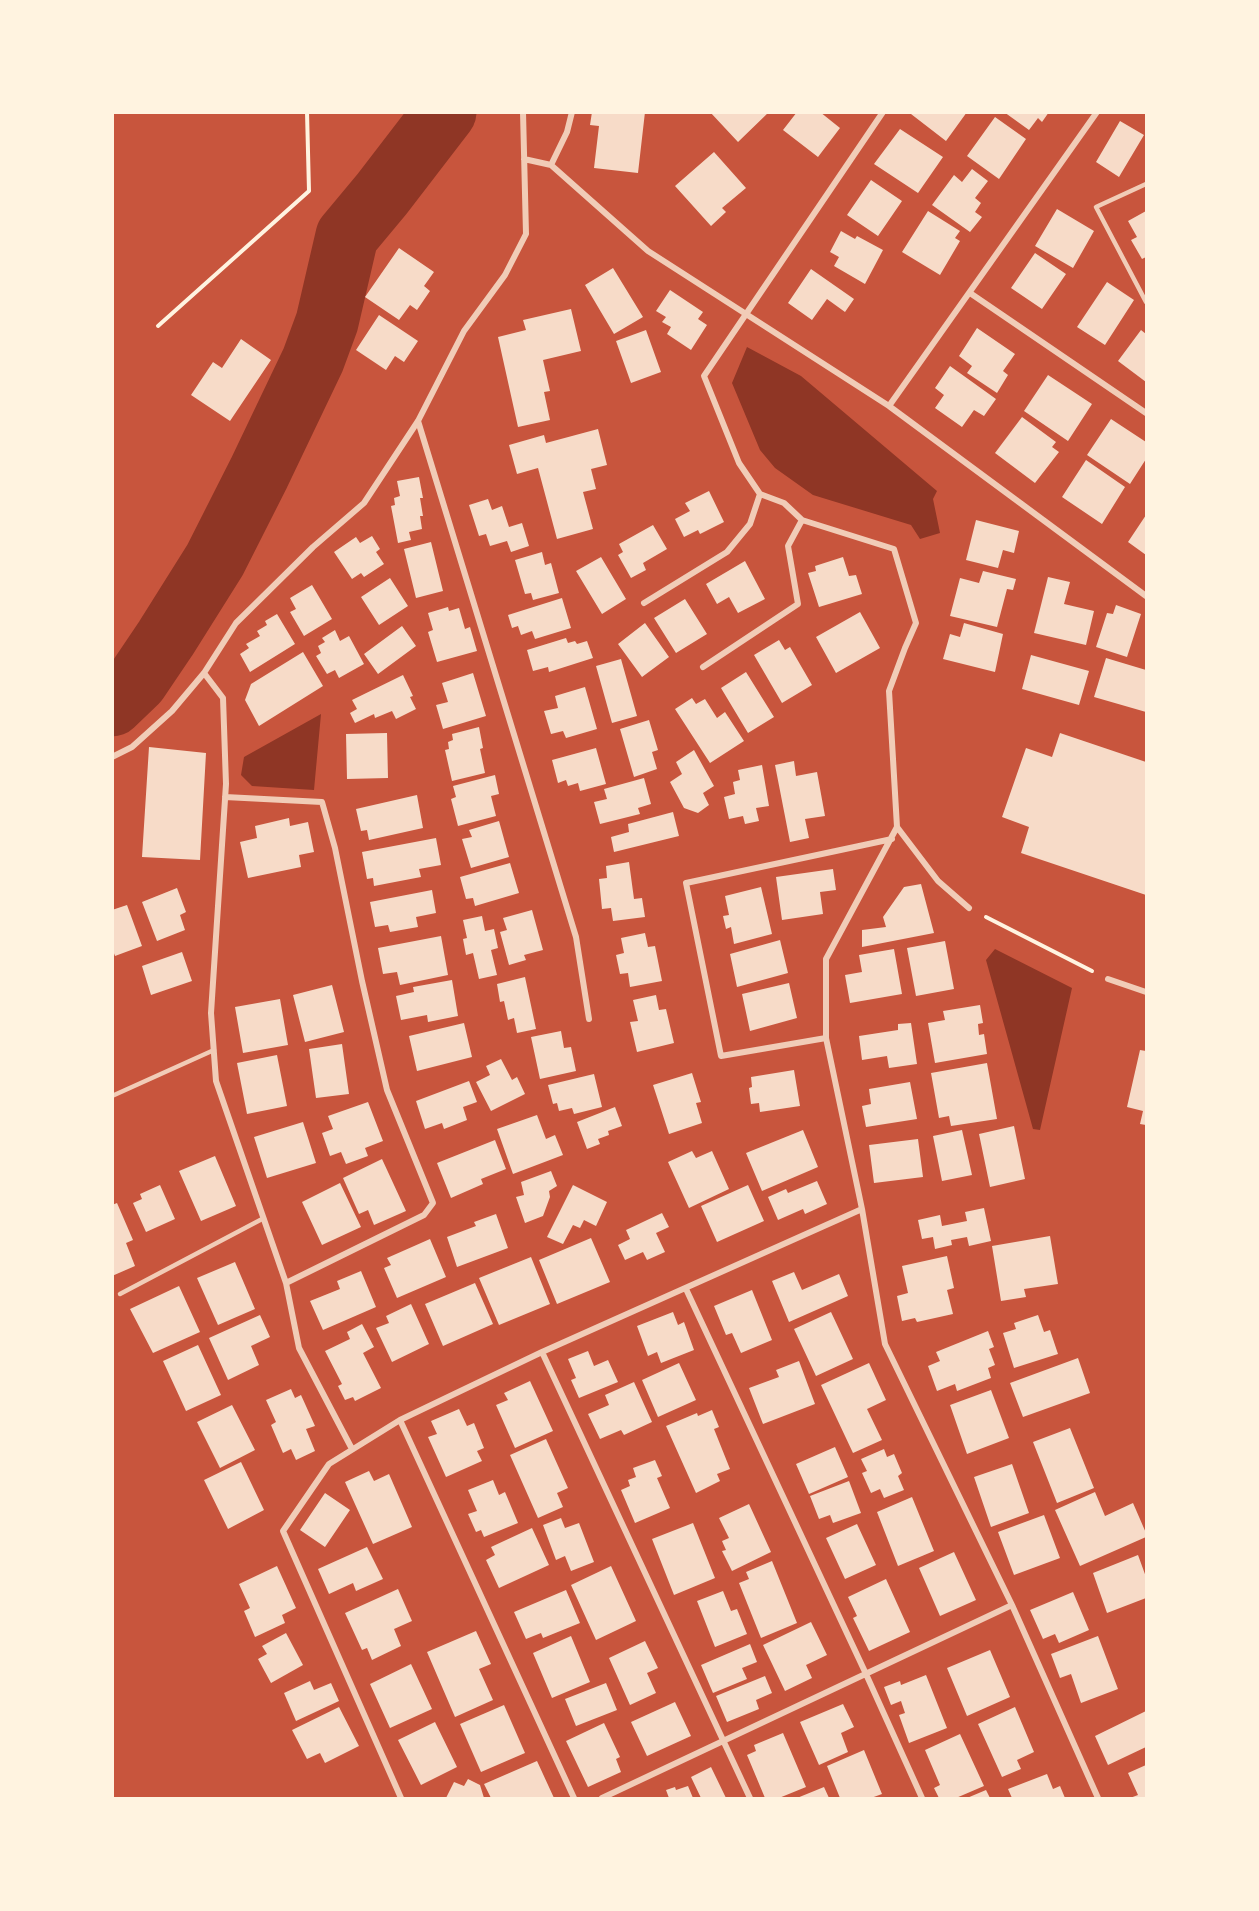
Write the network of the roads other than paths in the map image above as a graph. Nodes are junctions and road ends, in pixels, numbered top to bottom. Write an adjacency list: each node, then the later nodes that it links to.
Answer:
1 (523, 112): 5 (street)
2 (572, 112): 6 (street)
3 (883, 112): 10 (street)
4 (1097, 112): 8 (street)
5 (524, 159): 6 (street); 13 (street)
6 (550, 165): 10 (street)
7 (1146, 184): 9 (lane)
8 (970, 293): 11 (street); 12 (street)
9 (1146, 302)
10 (746, 313): 11 (street); 14 (street)
11 (889, 406): 16 (street)
12 (1146, 412)
13 (418, 421): 19 (street); 27 (street)
14 (760, 494): 15 (street); 17 (street)
15 (802, 520): 18 (street); 22 (street)
16 (1146, 596)
17 (644, 603)
18 (703, 667)
19 (204, 673): 20 (street); 21 (street)
20 (112, 757)
21 (225, 797): 29 (street); 33 (street)
22 (897, 827): 23 (street); 24 (street)
23 (892, 839): 28 (street); 28 (street)
24 (969, 908)
25 (1108, 979): 26 (street)
26 (1146, 992)
27 (590, 1019)
28 (826, 1038): 31 (street)
29 (214, 1050): 30 (lane); 32 (street)
30 (112, 1096)
31 (862, 1209): 34 (street); 39 (street)
32 (264, 1218): 33 (street); 35 (lane)
33 (286, 1283): 38 (street)
34 (686, 1289): 36 (street); 40 (street)
35 (120, 1294)
36 (542, 1352): 37 (street); 41 (street)
37 (400, 1420): 38 (street); 43 (street)
38 (352, 1449): 42 (street)
39 (1012, 1605): 40 (street); 47 (street)
40 (866, 1674): 41 (street); 46 (street)
41 (723, 1741): 44 (street); 45 (street)
42 (401, 1798)
43 (574, 1798)
44 (602, 1798)
45 (750, 1798)
46 (922, 1798)
47 (1098, 1798)

